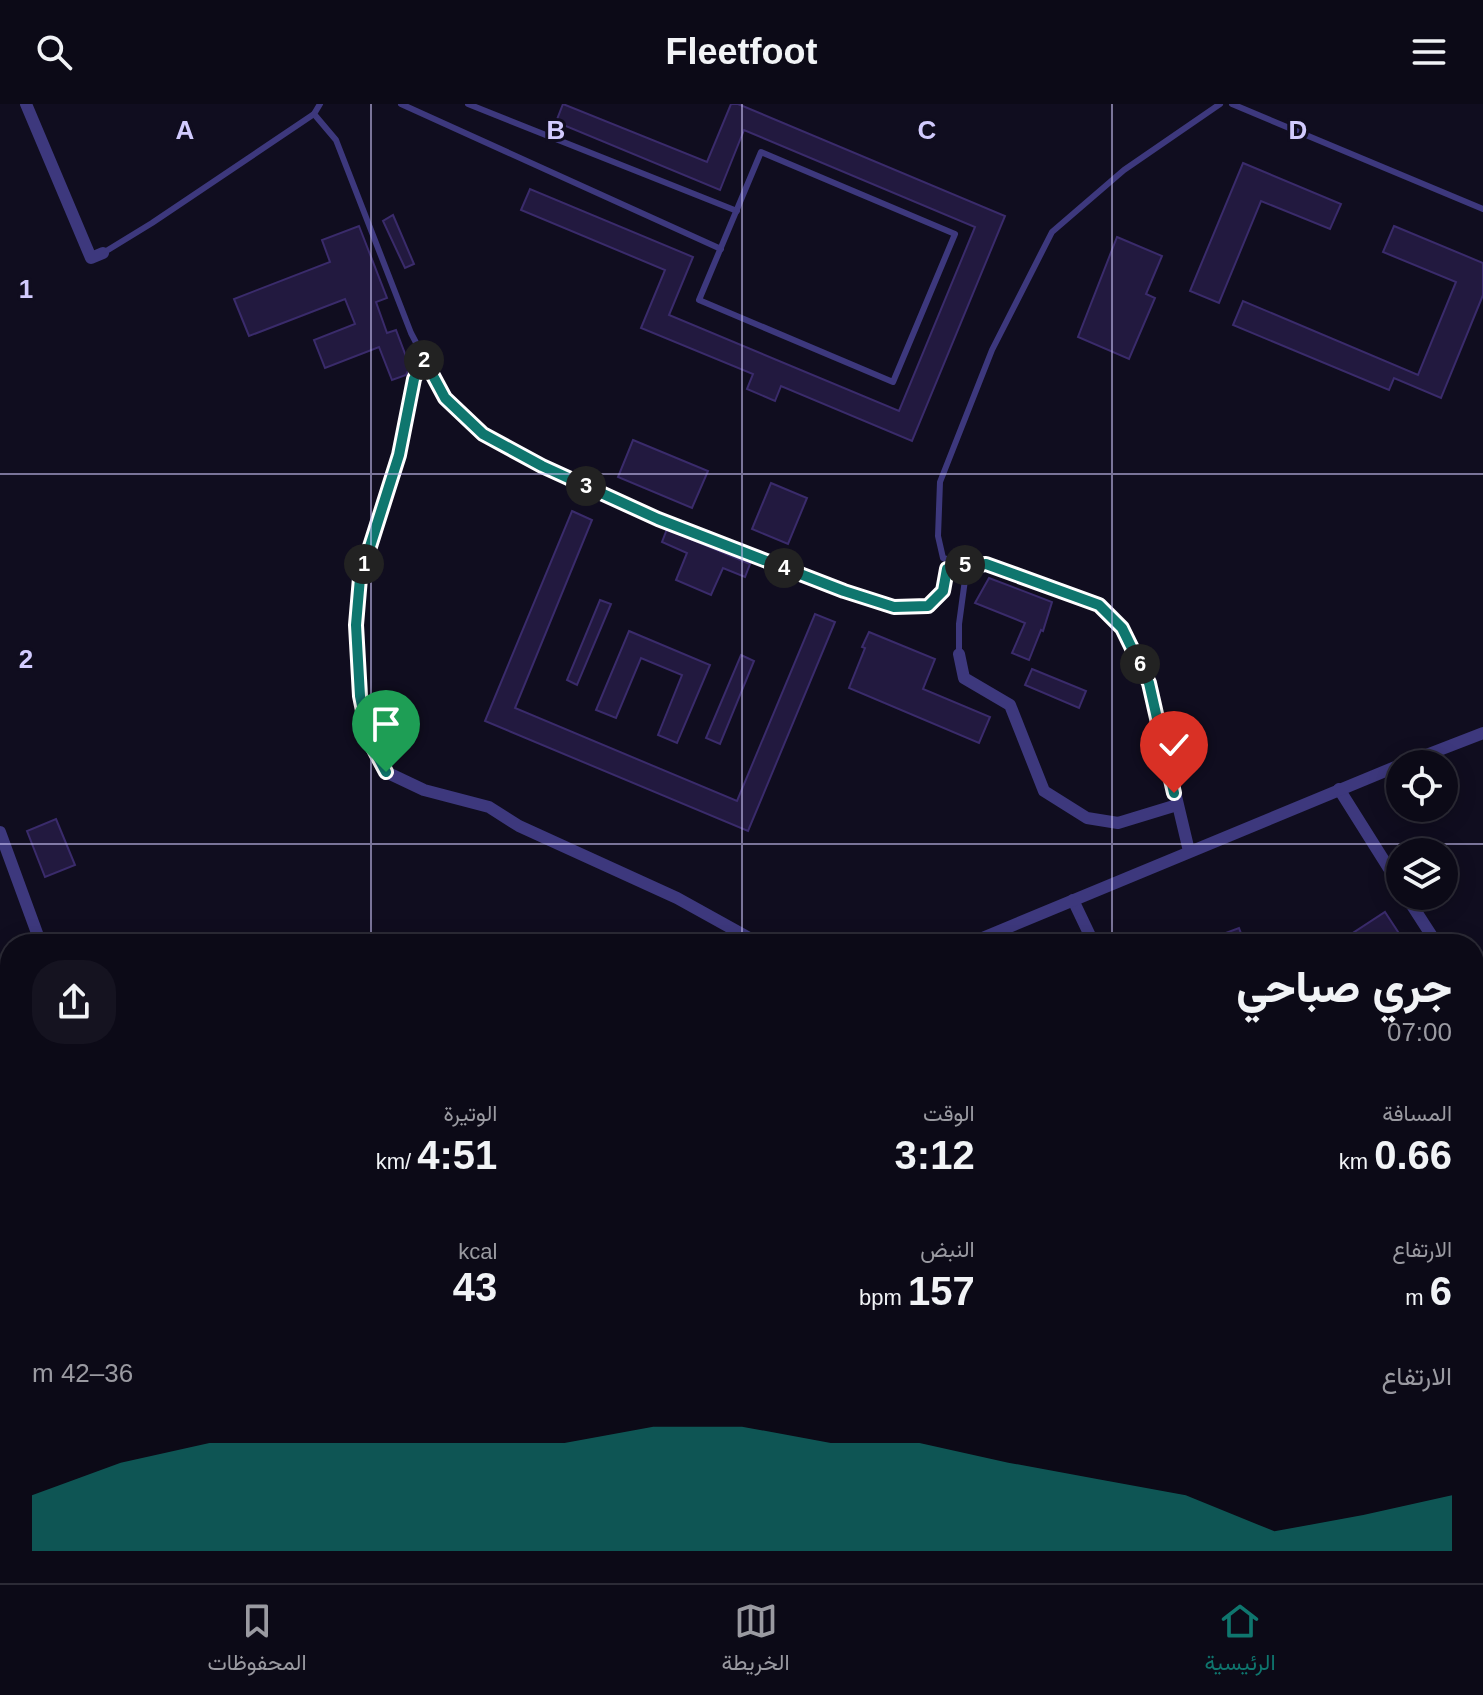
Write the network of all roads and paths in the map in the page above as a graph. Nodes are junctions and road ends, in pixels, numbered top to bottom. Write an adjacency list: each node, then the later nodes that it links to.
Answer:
1 (26, 104): 11 (street)
2 (320, 104): 7 (lane)
3 (401, 104): 10 (lane)
4 (468, 104): 9 (lane)
5 (1220, 104): 13 (lane)
6 (1232, 104): 8 (lane)
7 (314, 114): 11 (lane); 12 (lane)
8 (1483, 209)
9 (737, 211): 10 (lane); 10 (lane)
10 (721, 249)
11 (103, 253)
12 (424, 359): 13 (lane); 26 (street)
13 (967, 565): 14 (lane); 19 (street)
14 (959, 654): 19 (street)
15 (1483, 733): 16 (street)
16 (1438, 750)
17 (1386, 770): 18 (street)
18 (1339, 789): 21 (street); 22 (street)
19 (1177, 805): 21 (street)
20 (0, 832): 25 (street)
21 (1189, 851): 23 (street)
22 (1386, 864)
23 (1073, 900): 27 (street); 28 (street)
24 (1415, 910): 29 (street)
25 (37, 934)
26 (742, 934)
27 (992, 934)
28 (1089, 934)
29 (1431, 934)

